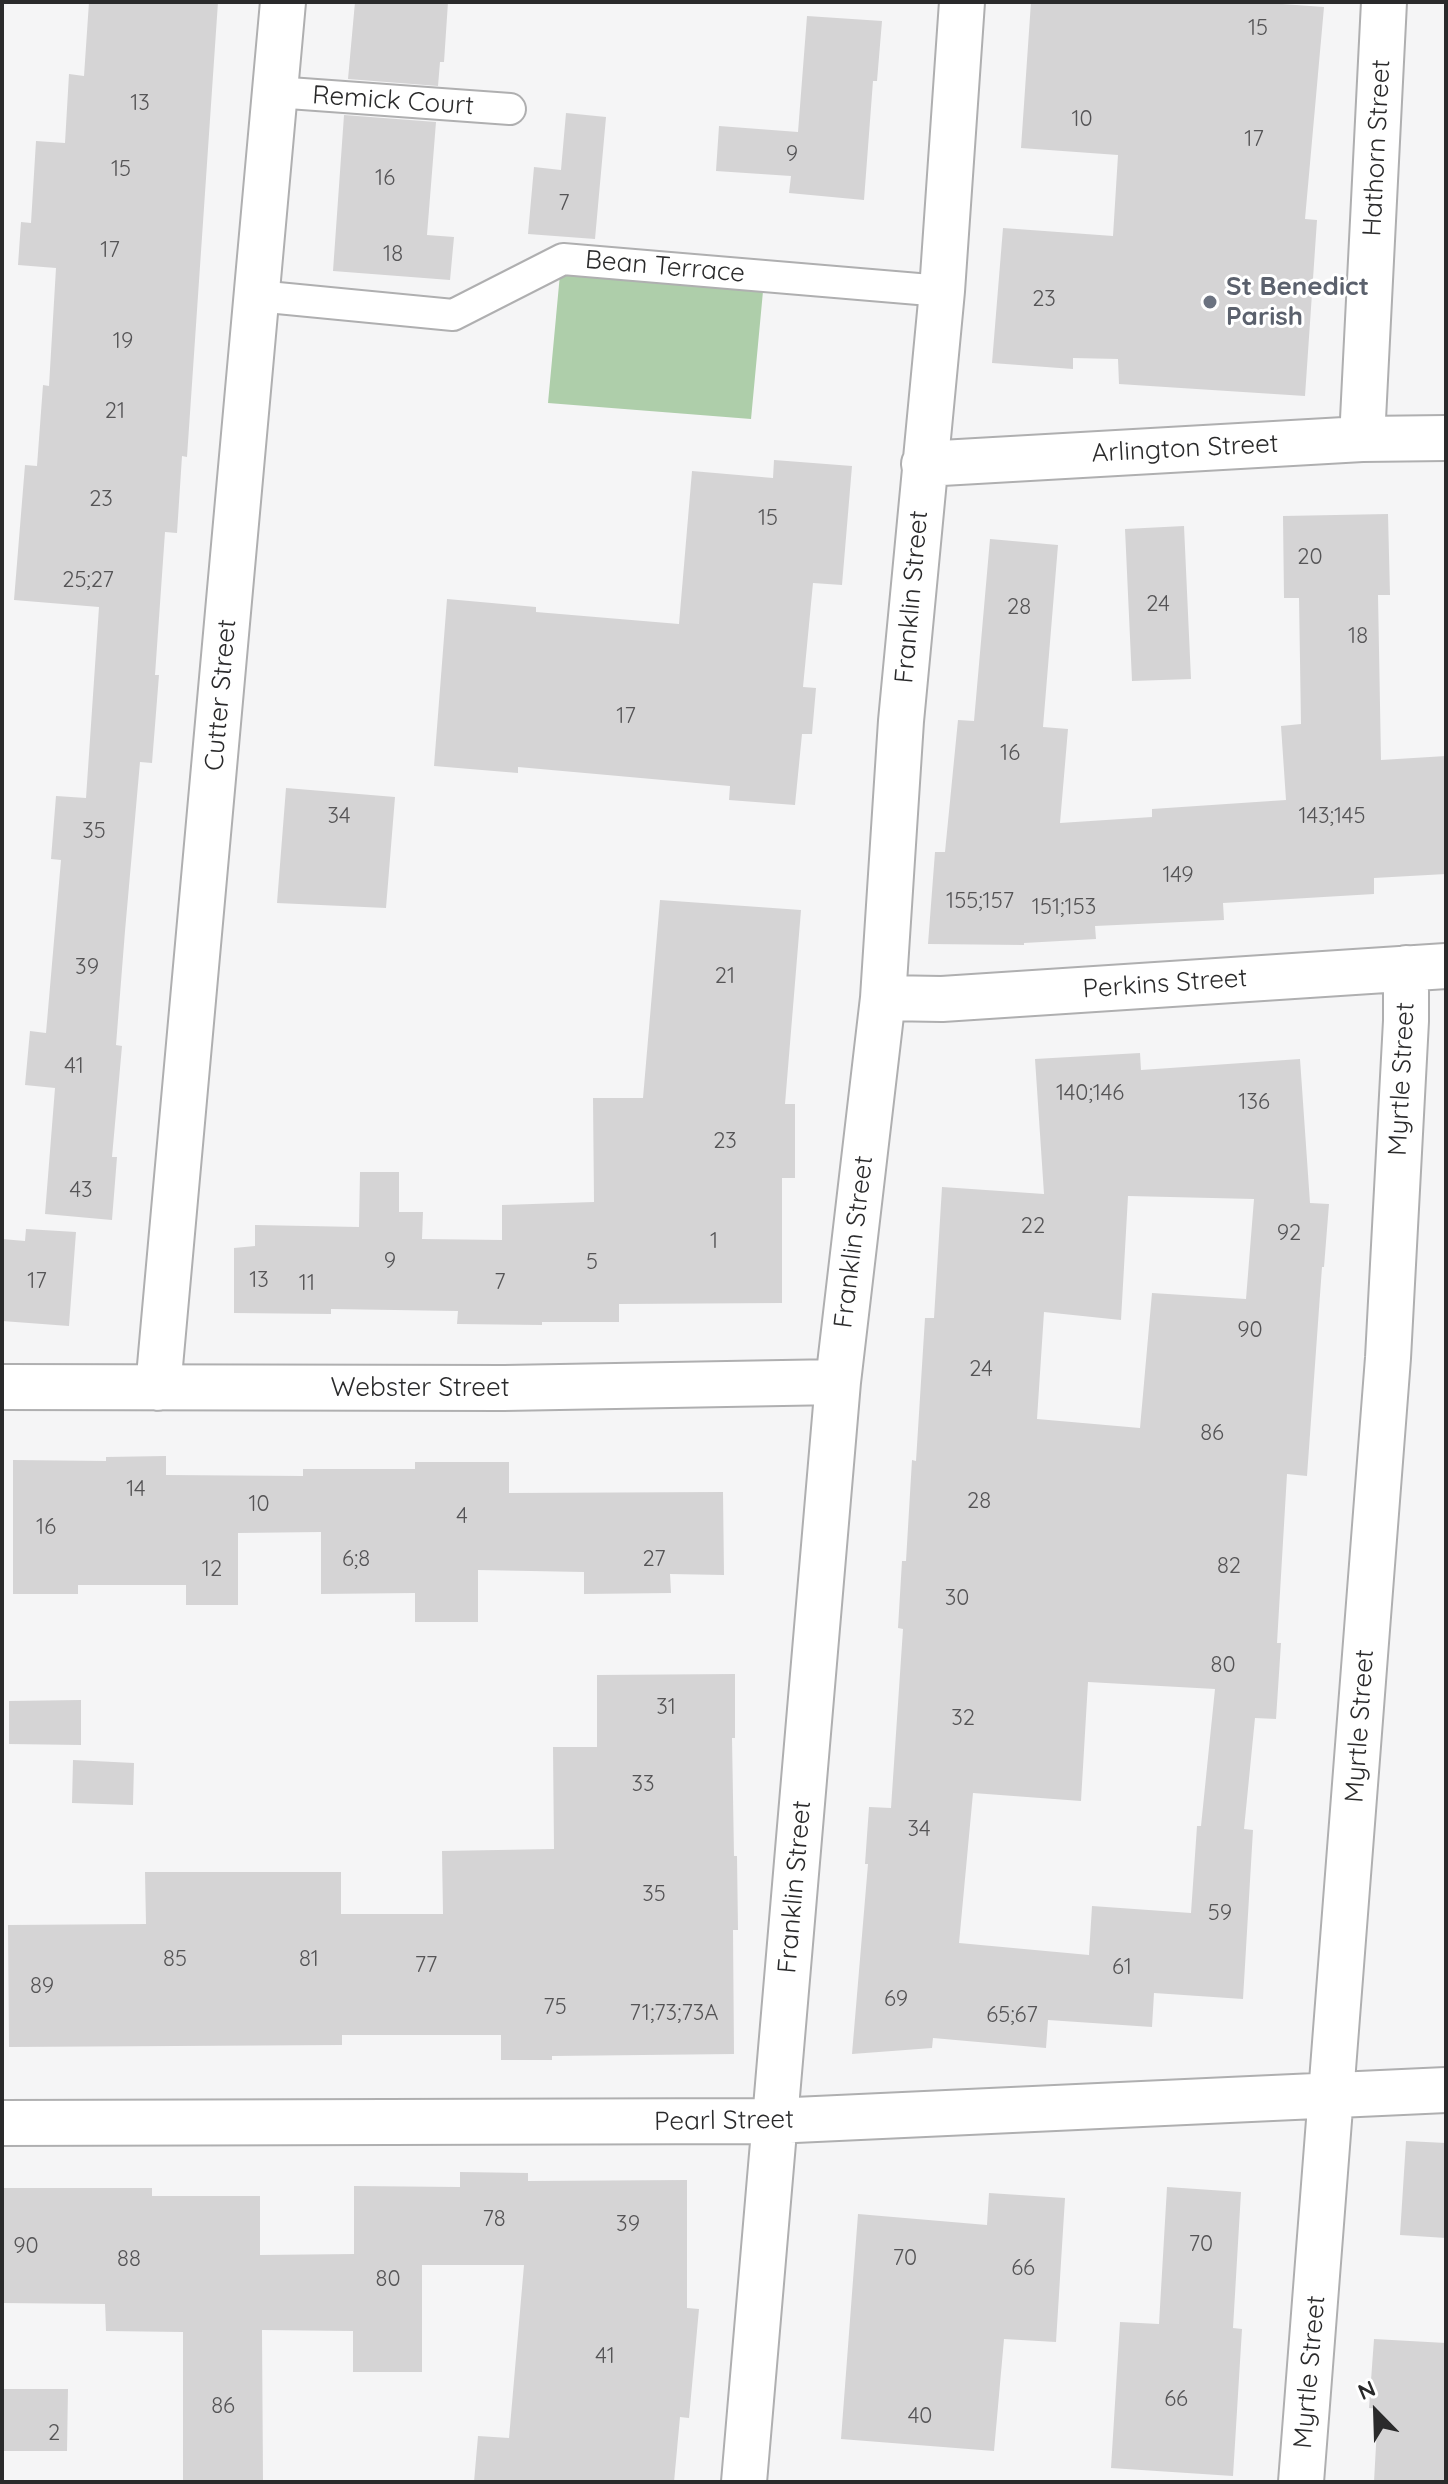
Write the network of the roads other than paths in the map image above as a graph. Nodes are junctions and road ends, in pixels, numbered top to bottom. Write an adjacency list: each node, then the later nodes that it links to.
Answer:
1 (283, 2): 4 (street, Cutter Street)
2 (962, 2): 6 (street, Franklin Street)
3 (1384, 2): 9 (street, Hathorn Street)
4 (275, 92): 5 (lane, Remick Court); 7 (street, Cutter Street)
5 (510, 109)
6 (942, 291): 7 (lane, Bean Terrace); 10 (street, Franklin Street)
7 (257, 296): 15 (street, Cutter Street)
8 (1446, 438): 9 (street, Arlington Street)
9 (1362, 439): 10 (street, Arlington Street)
10 (924, 464): 12 (street, Franklin Street)
11 (1426, 967): 12 (street, Perkins Street); 17 (street, Myrtle Street)
12 (883, 998): 13 (street, Franklin Street)
13 (838, 1382): 15 (street, Webster Street); 18 (street, Franklin Street)
14 (2, 1387): 15 (street, Webster Street)
15 (158, 1388)
16 (1446, 2090): 17 (street, Pearl Street)
17 (1332, 2094): 18 (street, Pearl Street); 21 (street, Myrtle Street)
18 (773, 2121): 19 (street, Pearl Street); 20 (street, Franklin Street)
19 (2, 2123)
20 (744, 2482)
21 (1301, 2482)

